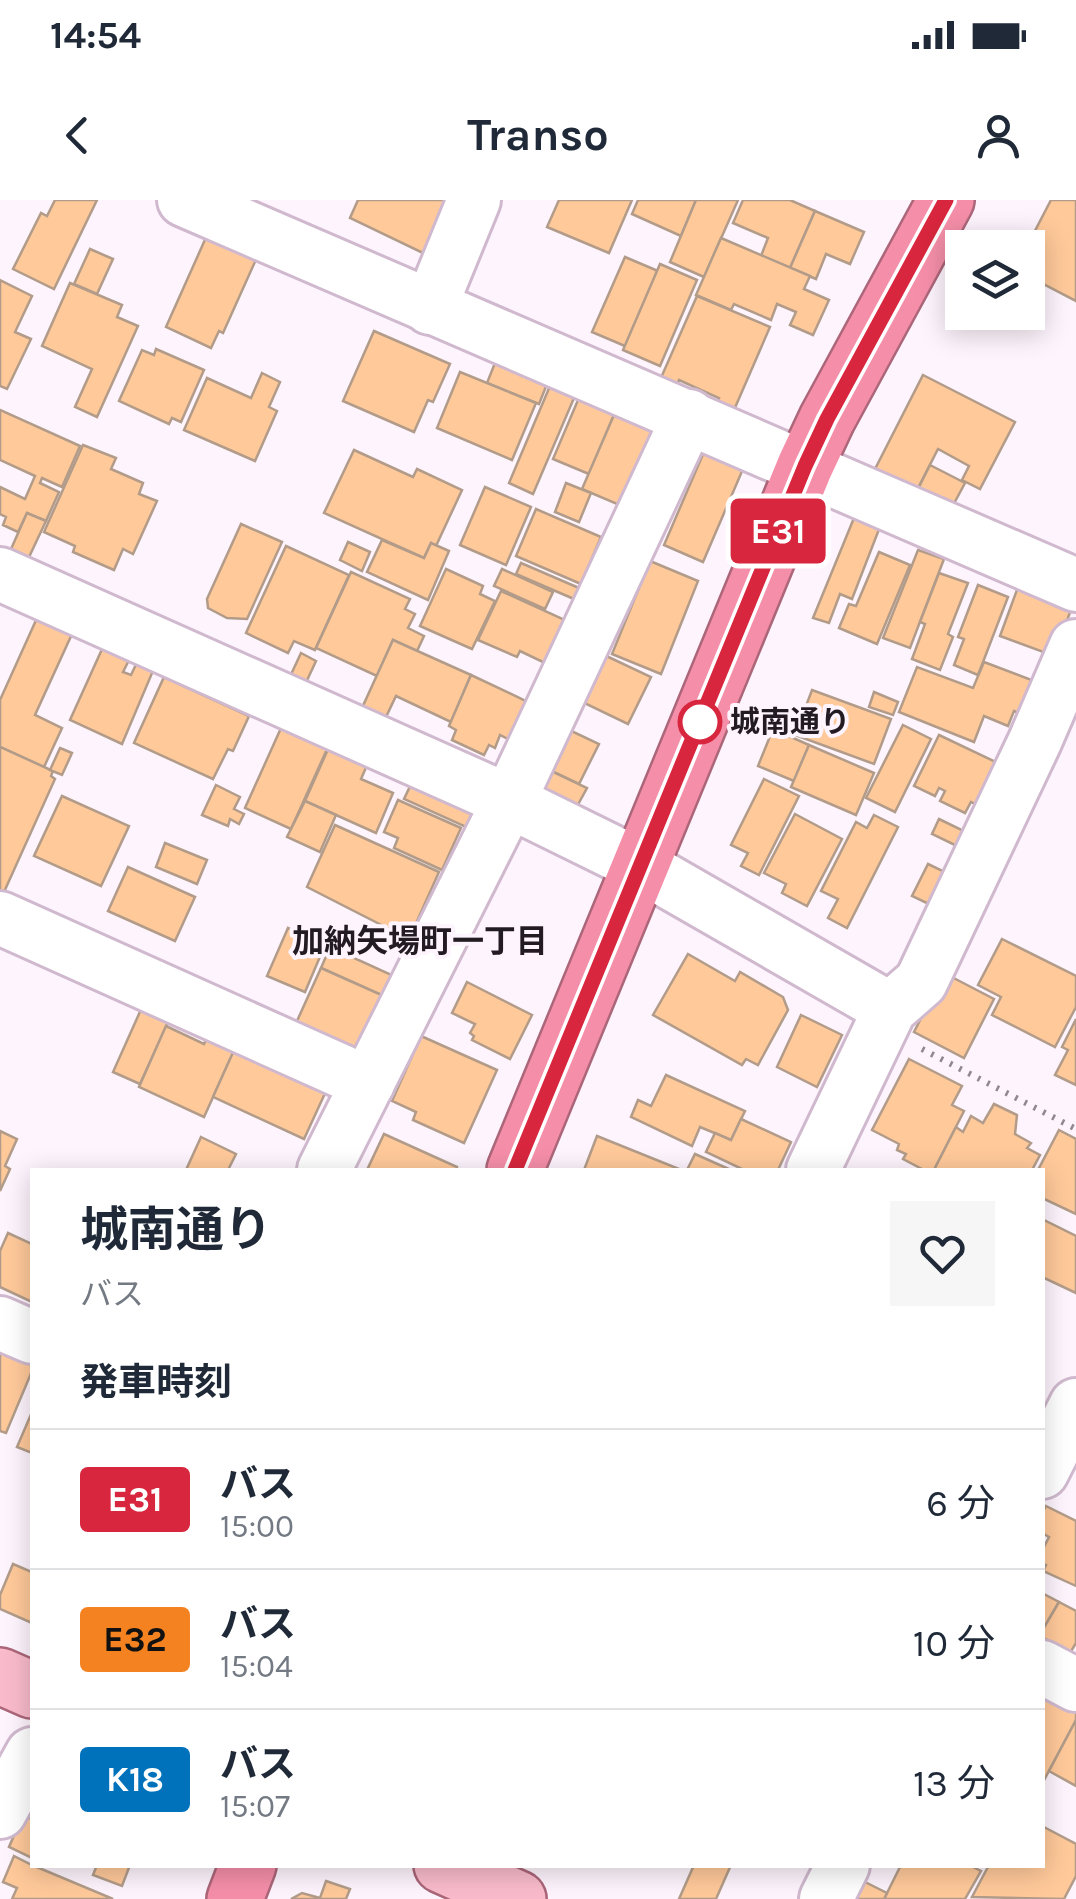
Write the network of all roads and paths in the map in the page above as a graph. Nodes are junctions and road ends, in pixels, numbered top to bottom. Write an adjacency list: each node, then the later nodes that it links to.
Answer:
1 (184, 200): 4 (street)
2 (474, 200): 4 (street)
3 (946, 200): 6 (highway)
4 (430, 308): 5 (street)
5 (688, 416): 6 (street); 11 (street)
6 (805, 466): 8 (street); 12 (highway)
7 (0, 574): 11 (street)
8 (1076, 585)
9 (1076, 646): 10 (street)
10 (1056, 750): 14 (street)
11 (509, 801): 12 (street); 15 (street)
12 (641, 866): 14 (street); 18 (highway)
13 (0, 918): 15 (street)
14 (886, 1019): 16 (path); 19 (street)
15 (368, 1083): 17 (street)
16 (1076, 1130)
17 (325, 1168)
18 (516, 1168)
19 (814, 1168)
20 (0, 1323): 21 (street)
21 (30, 1336)
22 (1076, 1405): 23 (street)
23 (1045, 1466)
24 (1045, 1669): 26 (street)
25 (0, 1676): 27 (main road)
26 (1076, 1685)
27 (30, 1689)
28 (30, 1758): 29 (street)
29 (0, 1812)
30 (247, 1868): 32 (highway)
31 (842, 1868): 33 (street)
32 (236, 1899)
33 (826, 1899)

